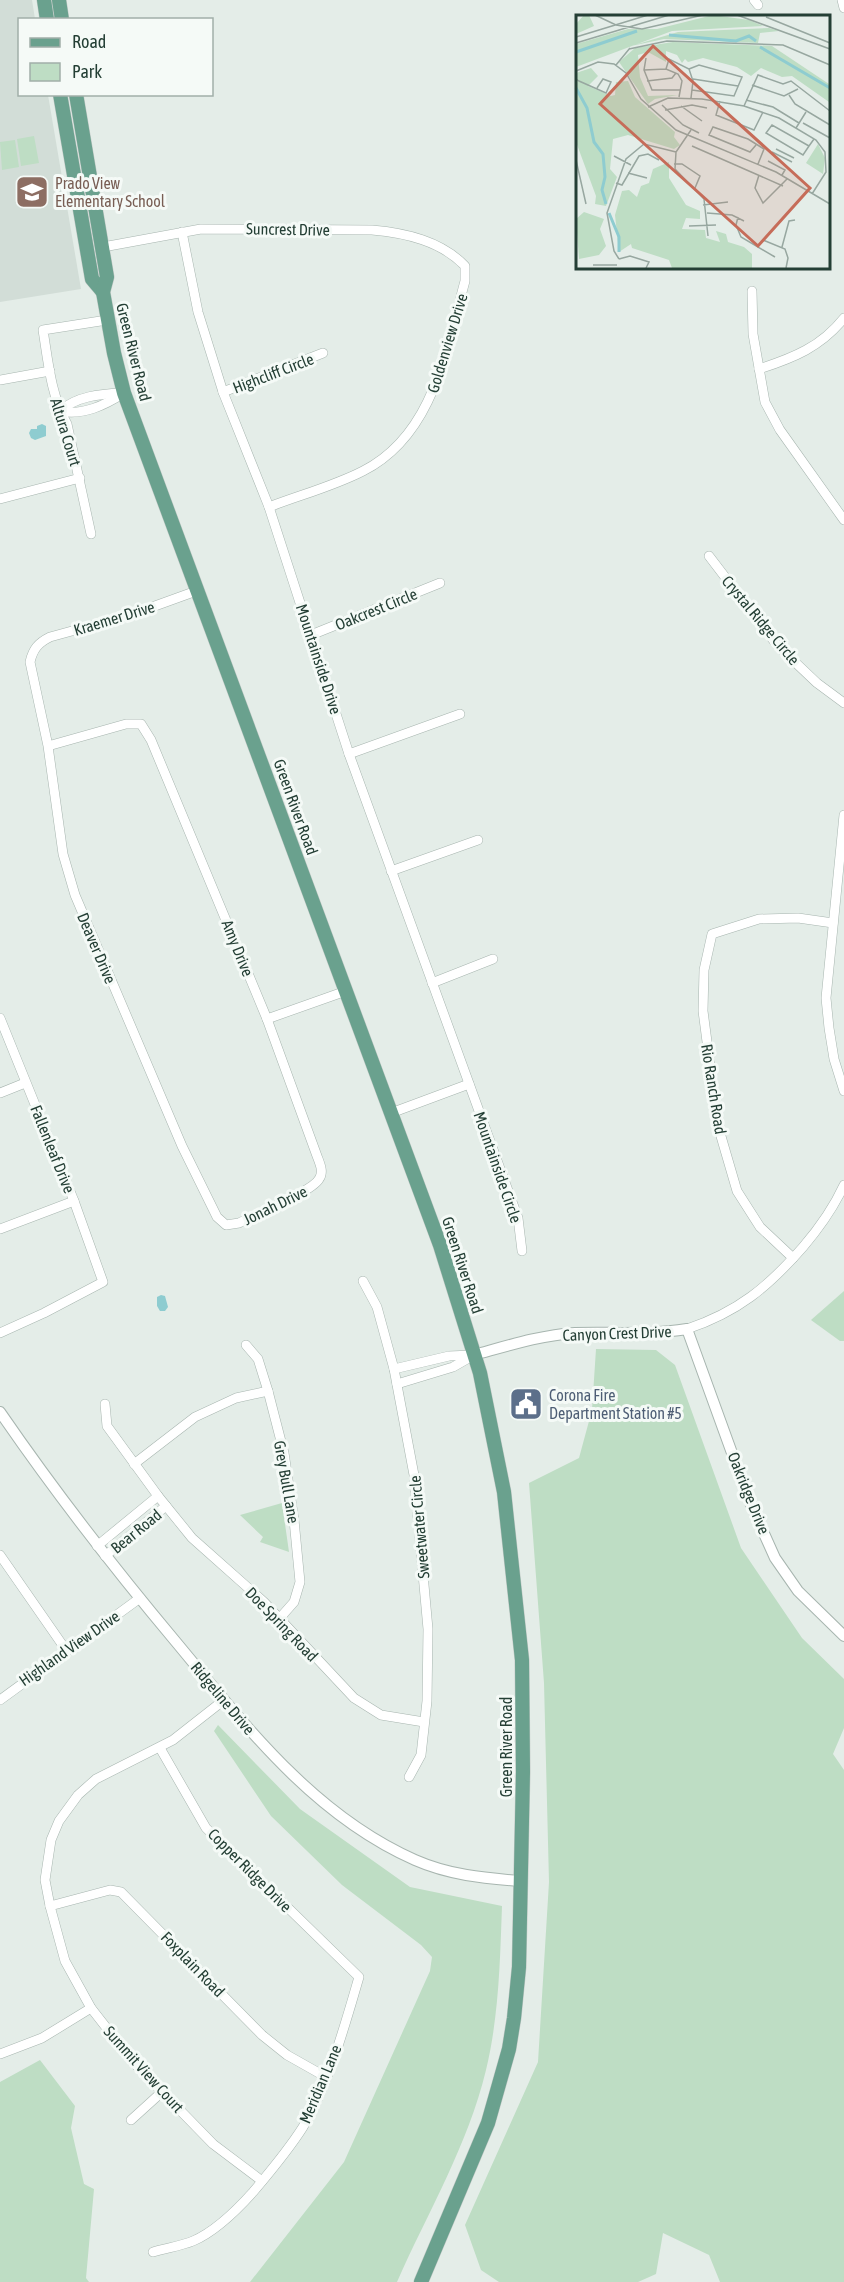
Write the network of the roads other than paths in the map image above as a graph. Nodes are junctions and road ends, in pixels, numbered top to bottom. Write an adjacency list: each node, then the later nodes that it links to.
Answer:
1 (44, 0): 5 (main road)
2 (59, 0): 6 (main road)
3 (842, 0): 4 (street)
4 (844, 8)
5 (47, 18)
6 (62, 18)
7 (60, 96): 9 (main road, Green River Road)
8 (75, 96): 11 (main road, Green River Road)
9 (82, 226): 11 (main road); 14 (main road, Green River Road)
10 (182, 232): 11 (street, Suncrest Drive); 12 (street, Suncrest Drive); 21 (street, Mountainside Drive)
11 (102, 247): 14 (main road, Green River Road)
12 (465, 266): 26 (street, Goldenview Drive)
13 (752, 291): 18 (street)
14 (102, 292): 16 (main road, Green River Road)
15 (844, 318): 18 (street)
16 (107, 320): 19 (street, Altura Court); 22 (main road, Green River Road)
17 (323, 353): 21 (street, Highcliff Circle)
18 (759, 369): 27 (street)
19 (50, 371): 20 (street); 23 (street, Altura Court)
20 (0, 380)
21 (223, 392): 26 (street, Mountainside Drive)
22 (124, 393): 23 (street); 31 (main road, Green River Road)
23 (60, 411): 24 (street, Altura Court)
24 (80, 477): 25 (street); 28 (street, Altura Court)
25 (0, 499)
26 (269, 507): 32 (street, Mountainside Drive)
27 (844, 520)
28 (91, 534)
29 (709, 556): 34 (street, Crystal Ridge Circle)
30 (441, 583): 32 (street, Oakcrest Circle)
31 (199, 590): 33 (street, Kraemer Drive); 44 (main road, Green River Road)
32 (311, 635): 37 (street, Mountainside Drive)
33 (33, 651): 36 (street, Deaver Drive)
34 (844, 704)
35 (460, 714): 37 (street)
36 (48, 746): 46 (street, Amy Drive); 56 (street, Deaver Drive)
37 (350, 754): 40 (street, Mountainside Drive)
38 (844, 815): 41 (street)
39 (478, 840): 40 (street)
40 (391, 872): 43 (street, Mountainside Drive)
41 (833, 923): 47 (street); 59 (street, Rio Ranch Road)
42 (493, 959): 43 (street)
43 (432, 983): 49 (street, Mountainside Drive)
44 (346, 991): 46 (street); 52 (main road, Green River Road)
45 (0, 1018): 48 (street, Fallenleaf Drive)
46 (267, 1019): 53 (street, Amy Drive)
47 (839, 1058): 50 (street)
48 (26, 1083): 51 (street); 55 (street, Fallenleaf Drive)
49 (469, 1084): 52 (street); 58 (street, Mountainside Circle)
50 (844, 1091)
51 (0, 1093)
52 (391, 1113): 64 (main road, Green River Road)
53 (321, 1178): 56 (street, Jonah Drive)
54 (844, 1185): 59 (street, Canyon Crest Drive)
55 (75, 1201): 57 (street); 62 (street, Fallenleaf Drive)
56 (226, 1225)
57 (0, 1229)
58 (522, 1251)
59 (793, 1258): 61 (street, Canyon Crest Drive)
60 (363, 1281): 65 (street, Sweetwater Circle)
61 (687, 1329): 64 (street, Canyon Crest Drive); 78 (street, Oakridge Drive)
62 (0, 1333)
63 (246, 1345): 67 (street, Grey Bull Lane)
64 (474, 1355): 65 (street, Canyon Crest Drive); 66 (street, Canyon Crest Drive); 85 (main road, Green River Road)
65 (394, 1369): 66 (street, Sweetwater Circle)
66 (397, 1383): 82 (street, Sweetwater Circle)
67 (268, 1391): 70 (street); 77 (street, Grey Bull Lane)
68 (105, 1404): 70 (street, Doe Spring Road)
69 (0, 1412): 73 (street, Ridgeline Drive)
70 (134, 1464): 71 (street, Doe Spring Road)
71 (158, 1496): 72 (street, Doe Spring Road); 73 (street, Bear Road)
72 (166, 1506): 75 (street, Bear Road); 77 (street, Doe Spring Road)
73 (97, 1546): 75 (street, Ridgeline Drive)
74 (0, 1555): 79 (street)
75 (105, 1556): 76 (street, Ridgeline Drive)
76 (140, 1598): 79 (street, Highland View Drive); 81 (street, Ridgeline Drive)
77 (279, 1619): 82 (street, Doe Spring Road)
78 (844, 1636)
79 (66, 1650): 80 (street, Highland View Drive)
80 (0, 1700)
81 (224, 1700): 83 (street, Summit View Court); 85 (street, Ridgeline Drive)
82 (424, 1722): 84 (street, Sweetwater Circle)
83 (160, 1748): 86 (street, Summit View Court); 87 (street, Copper Ridge Drive)
84 (409, 1777)
85 (520, 1881): 95 (main road, Green River Road)
86 (50, 1906): 88 (street, Summit View Court); 90 (street, Foxplain Road)
87 (359, 1977): 90 (street, Meridian Lane)
88 (91, 2008): 89 (street); 91 (street, Summit View Court)
89 (0, 2054)
90 (326, 2077): 93 (street, Meridian Lane)
91 (163, 2091): 92 (street); 93 (street, Summit View Court)
92 (131, 2120)
93 (262, 2181): 94 (street, Meridian Lane)
94 (153, 2252)
95 (421, 2282)

